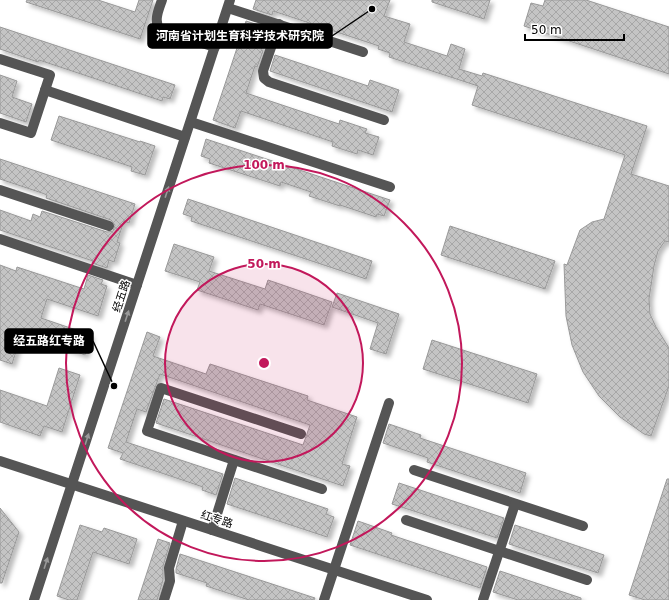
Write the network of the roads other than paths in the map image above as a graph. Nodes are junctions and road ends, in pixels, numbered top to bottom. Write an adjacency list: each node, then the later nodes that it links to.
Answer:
1 (162, 0): 4 (street)
2 (229, 4): 3 (street); 4 (street, 经五路)
3 (279, 24): 5 (street); 8 (street)
4 (215, 47): 9 (street, 经五路)
5 (363, 52)
6 (0, 59): 7 (street)
7 (45, 90): 10 (street); 11 (street)
8 (384, 120)
9 (191, 122): 11 (street, 经五路); 12 (street)
10 (0, 123)
11 (186, 137): 16 (street, 经五路, one-way to 11)
12 (390, 187)
13 (0, 190): 14 (street)
14 (109, 226)
15 (0, 239): 16 (street)
16 (137, 285): 22 (street, 经五路, one-way to 16)
17 (389, 403): 30 (street)
18 (301, 434): 19 (street)
19 (234, 460): 23 (street); 28 (street)
20 (0, 461): 22 (street, 红专路)
21 (414, 470): 24 (street)
22 (72, 484): 25 (street, 红专路); 32 (street, 经五路, one-way to 22)
23 (322, 489)
24 (515, 504): 27 (street); 29 (street)
25 (183, 520): 28 (street, 红专路); 33 (street)
26 (406, 520): 29 (street)
27 (583, 526)
28 (212, 530): 30 (street, 红专路)
29 (499, 551): 31 (street); 36 (street)
30 (334, 570): 34 (street); 35 (street, 红专路)
31 (587, 580)
32 (34, 600)
33 (164, 600)
34 (324, 600)
35 (428, 600)
36 (483, 600)

